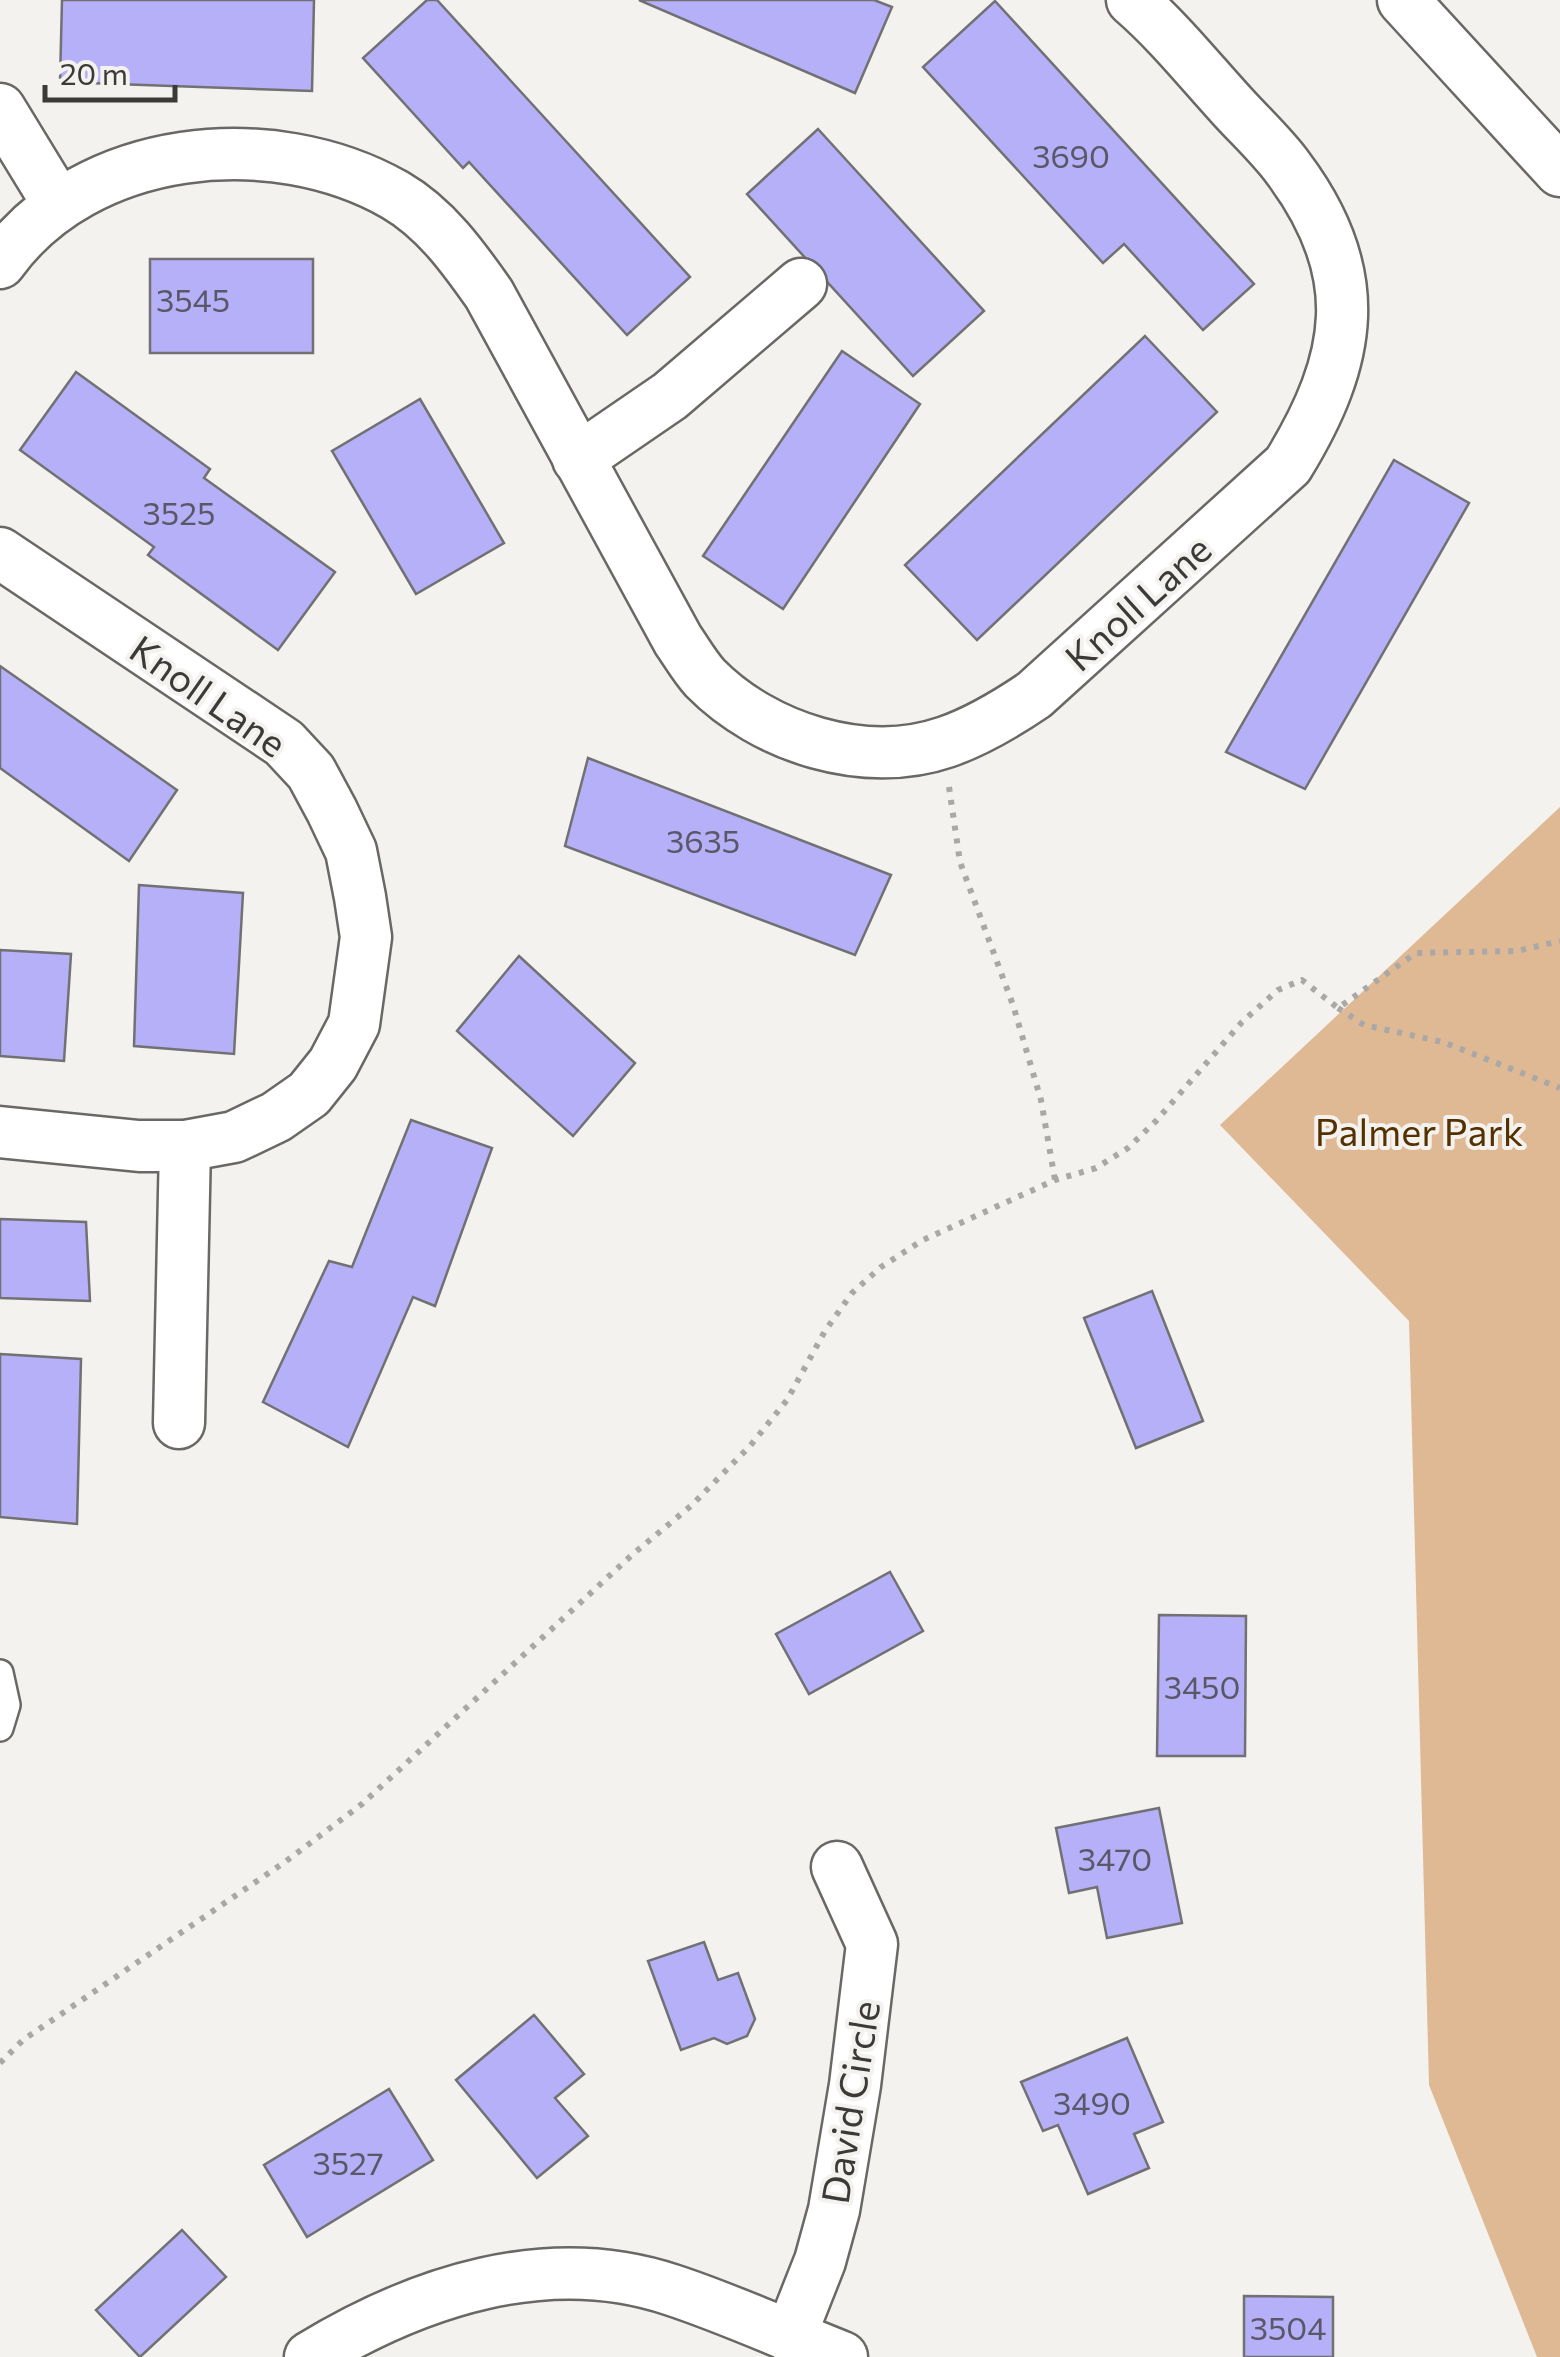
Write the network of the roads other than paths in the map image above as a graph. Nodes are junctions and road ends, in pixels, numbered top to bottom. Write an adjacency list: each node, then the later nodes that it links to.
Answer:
1 (1132, 0): 8 (street, Knoll Lane)
2 (1402, 0): 4 (street)
3 (0, 109): 5 (street)
4 (1560, 172)
5 (58, 204): 6 (street, Knoll Lane); 8 (street, Knoll Lane)
6 (0, 262)
7 (801, 284): 8 (street)
8 (578, 459)
9 (0, 553): 11 (street, Knoll Lane)
10 (0, 1132): 11 (street, Knoll Lane)
11 (185, 1146): 12 (street)
12 (178, 1423)
13 (0, 1673): 14 (lane)
14 (0, 1728)
15 (837, 1867): 16 (street, David Circle)
16 (790, 2336): 17 (street); 18 (street)
17 (310, 2357)
18 (842, 2357)

